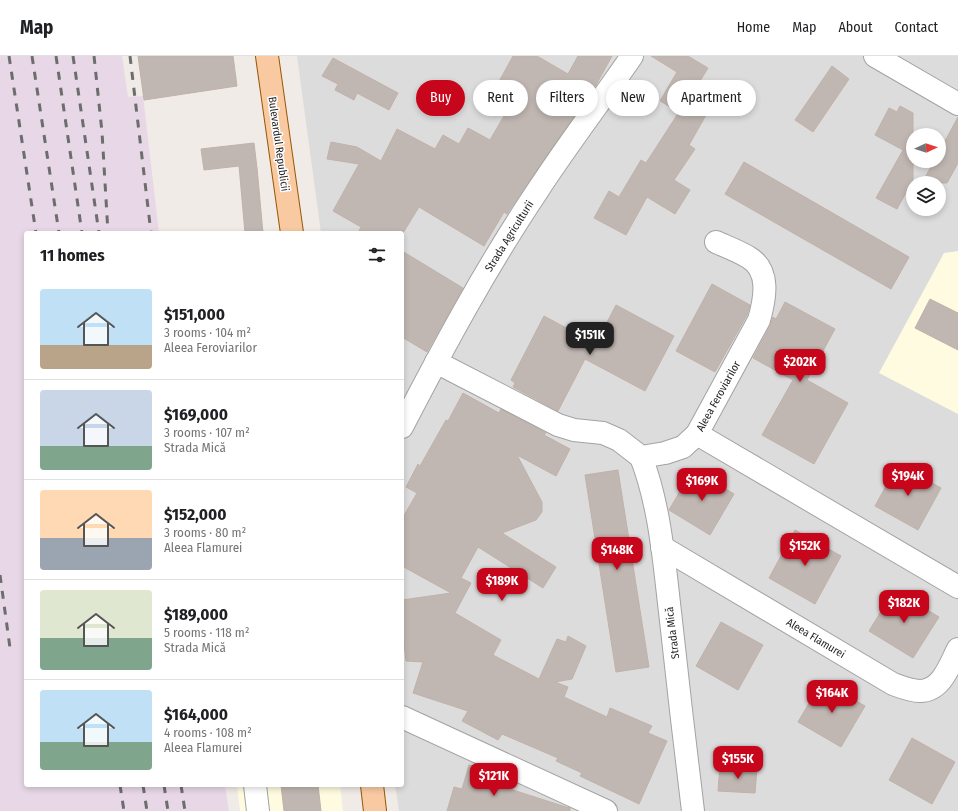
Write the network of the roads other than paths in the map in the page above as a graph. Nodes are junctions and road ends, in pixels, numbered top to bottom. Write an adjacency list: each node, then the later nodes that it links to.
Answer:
1 (267, 56): 5 (main road, Bulevardul Republicii)
2 (632, 56): 7 (street, Strada Agriculturii)
3 (876, 56): 4 (street)
4 (958, 104)
5 (292, 231)
6 (716, 242): 9 (street, Aleea Feroviarilor)
7 (436, 362): 8 (street, Strada Agriculturii); 10 (street)
8 (404, 423)
9 (697, 434): 10 (street, Aleea Feroviarilor); 12 (street)
10 (641, 457): 11 (street, Strada Mică)
11 (662, 547): 13 (street, Aleea Flamurei); 20 (street, Strada Mică)
12 (958, 587)
13 (958, 649)
14 (404, 718): 19 (street)
15 (255, 787): 17 (street)
16 (372, 787): 18 (main road)
17 (258, 811)
18 (375, 811)
19 (606, 811)
20 (693, 811)

